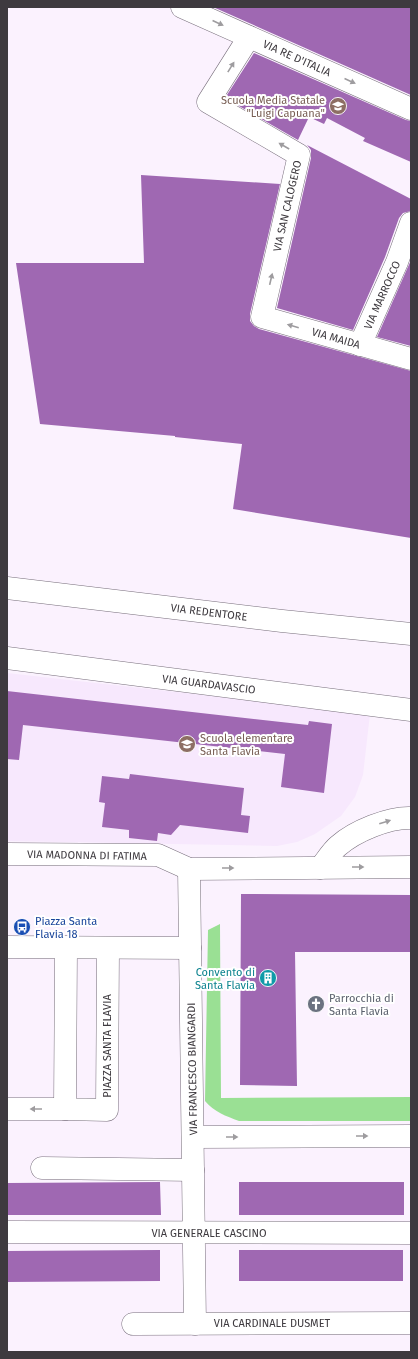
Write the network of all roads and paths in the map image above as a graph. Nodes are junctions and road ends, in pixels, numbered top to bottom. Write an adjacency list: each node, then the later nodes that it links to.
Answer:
1 (182, 7): 2 (street, VIA RE D'ITALIA, one-way to 2)
2 (249, 37): 3 (street, VIA RE D'ITALIA, one-way to 3); 5 (street, VIA SAN CALOGERO, one-way to 2)
3 (411, 109)
4 (411, 223): 6 (street, VIA MARROCCO)
5 (262, 317): 6 (street, VIA MAIDA, one-way to 5)
6 (360, 345): 7 (street, VIA MAIDA)
7 (411, 359)
8 (7, 588): 9 (street, VIA REDENTORE)
9 (411, 634)
10 (7, 658): 11 (street, VIA GUARDAVASCIO)
11 (411, 710)
12 (411, 818): 16 (street, one-way to 12)
13 (7, 854): 15 (street, VIA MADONNA DI FATIMA)
14 (411, 867): 16 (street, one-way to 14)
15 (189, 868): 16 (street, one-way to 16); 20 (street, VIA FRANCESCO BIANGARDI)
16 (320, 868)
17 (7, 947): 18 (street)
18 (66, 948): 19 (street); 22 (street)
19 (108, 948): 20 (street); 22 (street, PIAZZA SANTA FLAVIA)
20 (190, 948): 24 (street, VIA FRANCESCO BIANGARDI)
21 (7, 1109): 22 (street, one-way to 21)
22 (65, 1109)
23 (411, 1136): 24 (street, one-way to 23)
24 (193, 1137): 26 (street, VIA FRANCESCO BIANGARDI)
25 (42, 1168): 26 (street)
26 (193, 1170): 28 (street, VIA FRANCESCO BIANGARDI)
27 (7, 1232): 28 (street, VIA GENERALE CASCINO)
28 (194, 1232): 29 (street, VIA GENERALE CASCINO); 32 (street, VIA FRANCESCO BIANGARDI)
29 (411, 1233)
30 (411, 1323): 32 (street, VIA CARDINALE DUSMET)
31 (133, 1324): 32 (street, VIA CARDINALE DUSMET)
32 (195, 1324)

